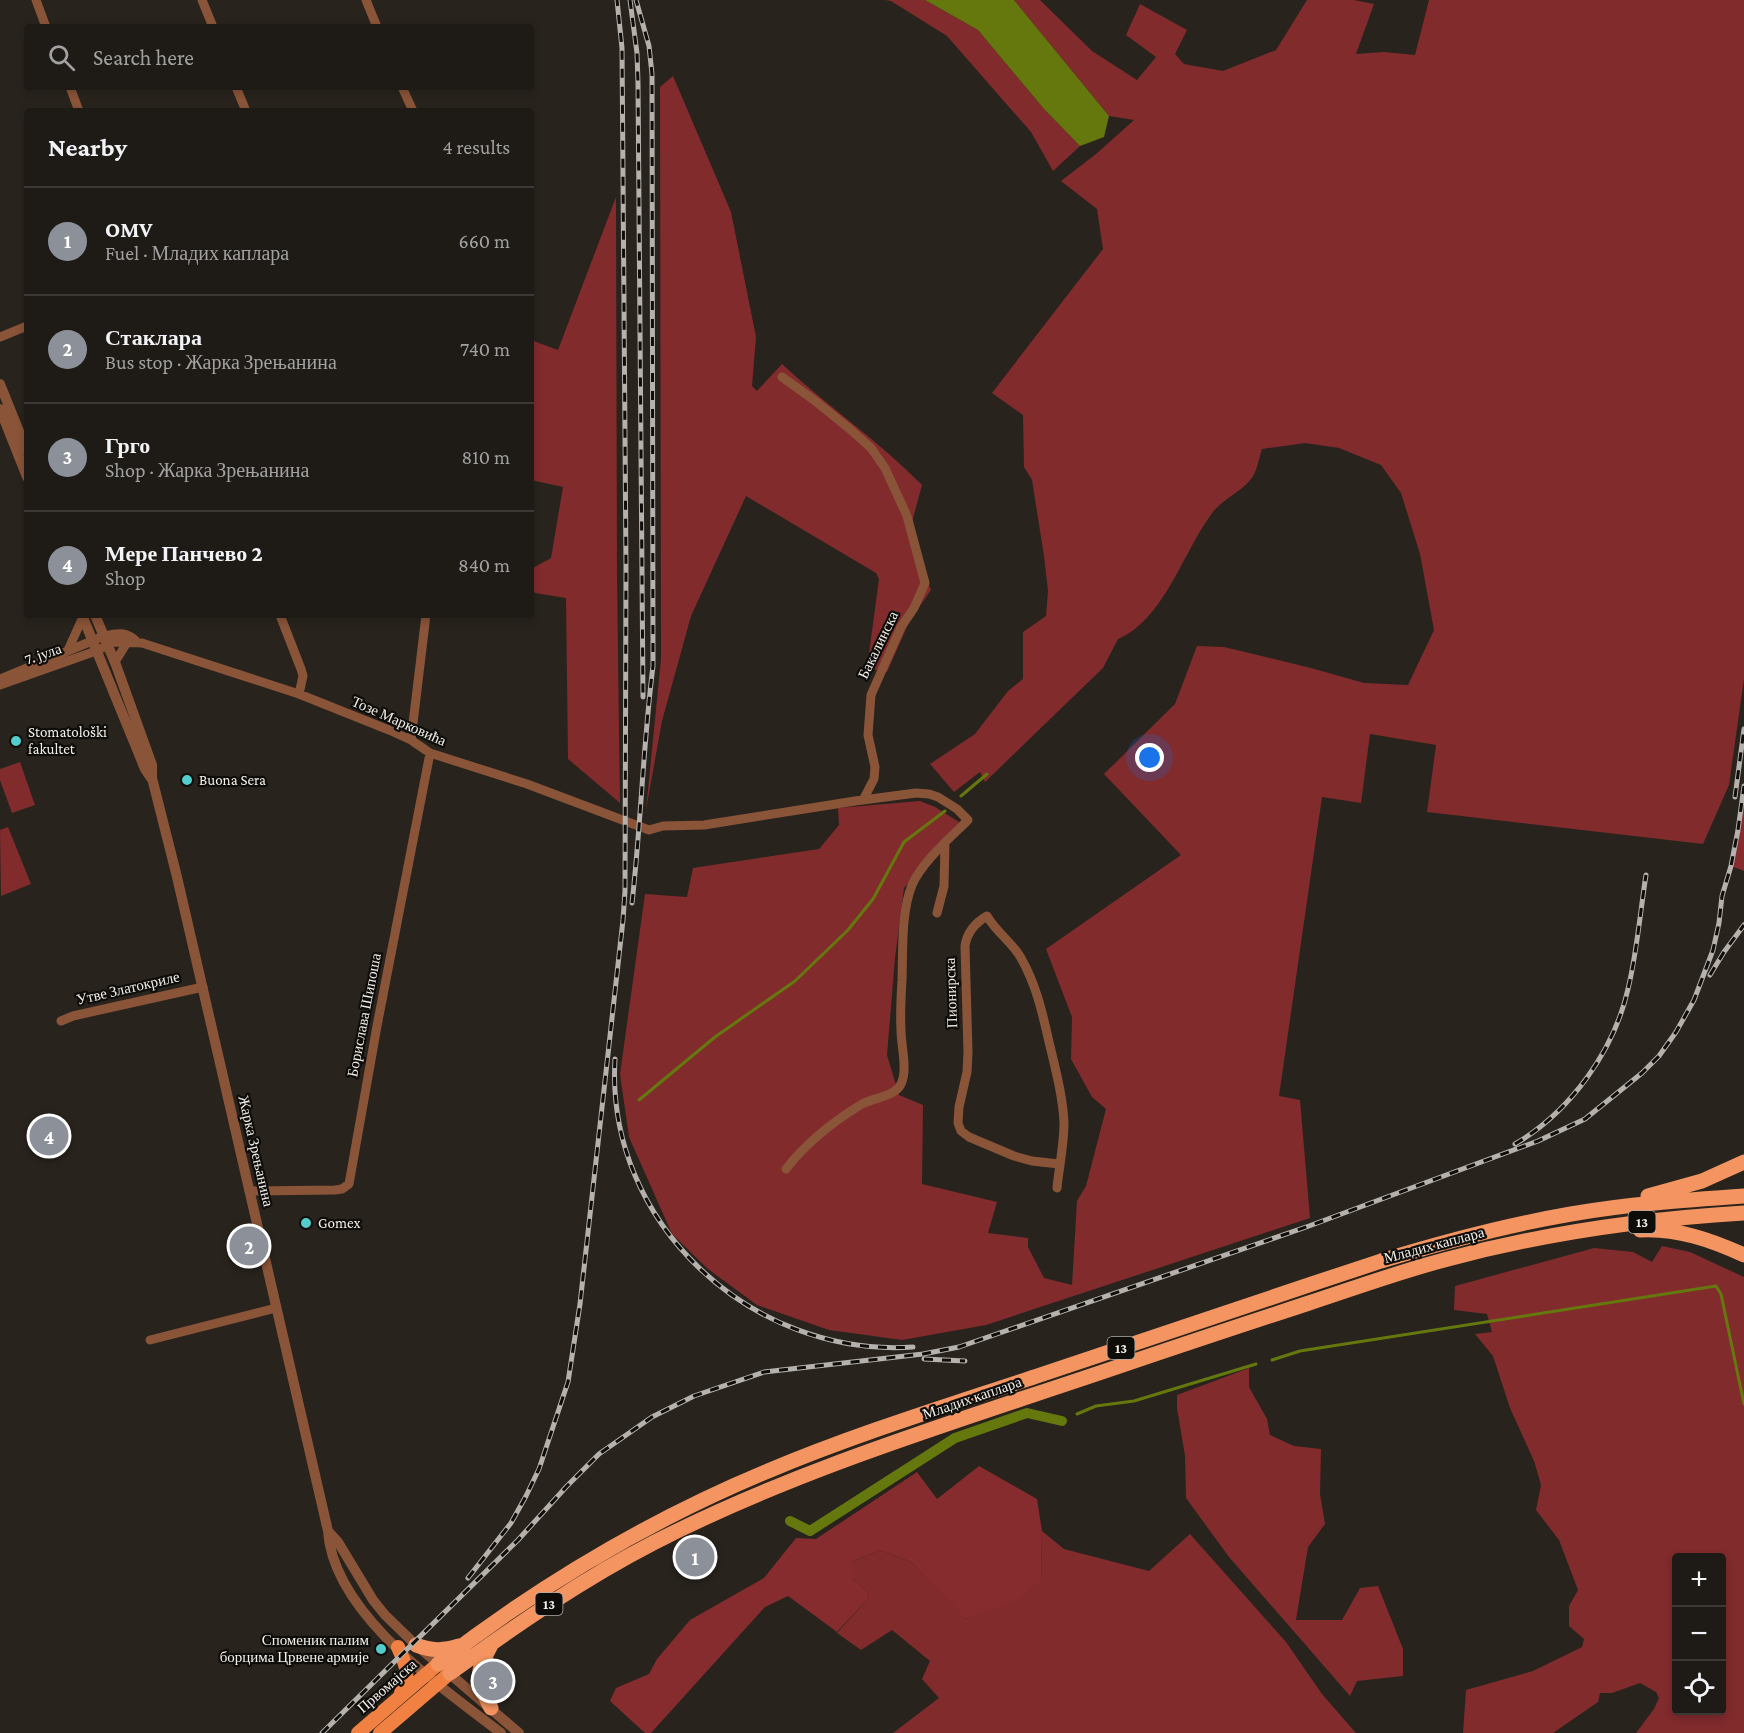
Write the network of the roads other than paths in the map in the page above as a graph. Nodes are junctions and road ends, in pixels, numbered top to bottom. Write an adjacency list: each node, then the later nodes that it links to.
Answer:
1 (36, 0): 4 (street)
2 (202, 0): 5 (street)
3 (366, 0): 6 (street)
4 (45, 24)
5 (212, 24)
6 (376, 24)
7 (71, 90): 10 (street)
8 (237, 90): 11 (street)
9 (403, 90): 12 (street)
10 (78, 108)
11 (245, 108)
12 (411, 108)
13 (24, 327): 14 (street)
14 (0, 337)
15 (782, 377): 36 (street, Бакалинска)
16 (0, 384): 18 (street)
17 (0, 409): 19 (street)
18 (24, 444)
19 (24, 469)
20 (81, 618): 28 (street)
21 (83, 618): 27 (street, Жарка Зрењанина)
22 (96, 618): 25 (street, Жарка Зрењанина)
23 (281, 618): 32 (street)
24 (426, 618): 33 (street)
25 (106, 640): 26 (street, Тозе Марковића); 27 (street, Тозе Марковића); 29 (street, Жарка Зрењанина)
26 (133, 642): 29 (street); 32 (street, Тозе Марковића)
27 (94, 645): 28 (street, 7. јула); 31 (street, 7. јула); 35 (street, Жарка Зрењанина)
28 (68, 650): 30 (street, 7. јула)
29 (115, 662): 35 (street, Жарка Зрењанина)
30 (0, 679)
31 (0, 685)
32 (299, 694): 33 (street, Тозе Марковића)
33 (411, 740): 34 (street, Тозе Марковића)
34 (430, 753): 36 (street, Тозе Марковића); 45 (street, Борислава Шипоша)
35 (152, 778): 39 (street, Жарка Зрењанина)
36 (863, 800): 37 (street)
37 (945, 842): 38 (street); 43 (street)
38 (937, 913)
39 (203, 987): 40 (street, Утве Златокриле); 45 (street, Жарка Зрењанина)
40 (61, 1021)
41 (1744, 1162): 48 (highway)
42 (1059, 1164): 42 (street, Пионирска); 44 (street, Пионирска)
43 (786, 1169)
44 (1057, 1188)
45 (249, 1191): 51 (street, Жарка Зрењанина)
46 (1744, 1196): 48 (highway, 13)
47 (1744, 1213): 49 (highway, 13)
48 (1572, 1214): 55 (highway, Младих каплара / 13)
49 (1542, 1238): 50 (highway); 54 (highway, Младих каплара / 13)
50 (1744, 1255)
51 (276, 1308): 52 (street); 53 (street, Жарка Зрењанина)
52 (150, 1340)
53 (328, 1531): 56 (street, Жарка Зрењанина); 57 (street, Жарка Зрењанина)
54 (492, 1643): 58 (highway, Младих каплара / 13); 62 (highway)
55 (465, 1644): 56 (highway); 58 (highway, 13)
56 (416, 1645): 58 (street, Жарка Зрењанина)
57 (398, 1647): 59 (street, Жарка Зрењанина); 61 (main road)
58 (444, 1669): 59 (main road, Првомајска / 13); 60 (main road, Првомајска / 13); 62 (street, Жарка Зрењанина)
59 (425, 1674): 60 (street, Жарка Зрењанина); 61 (main road, Првомајска / 13)
60 (436, 1684): 64 (main road, Првомајска / 13); 65 (street, Жарка Зрењанина)
61 (399, 1697): 63 (main road, Првомајска / 13)
62 (490, 1708): 66 (street, Жарка Зрењанина)
63 (358, 1733)
64 (380, 1733)
65 (501, 1733)
66 (519, 1733)

